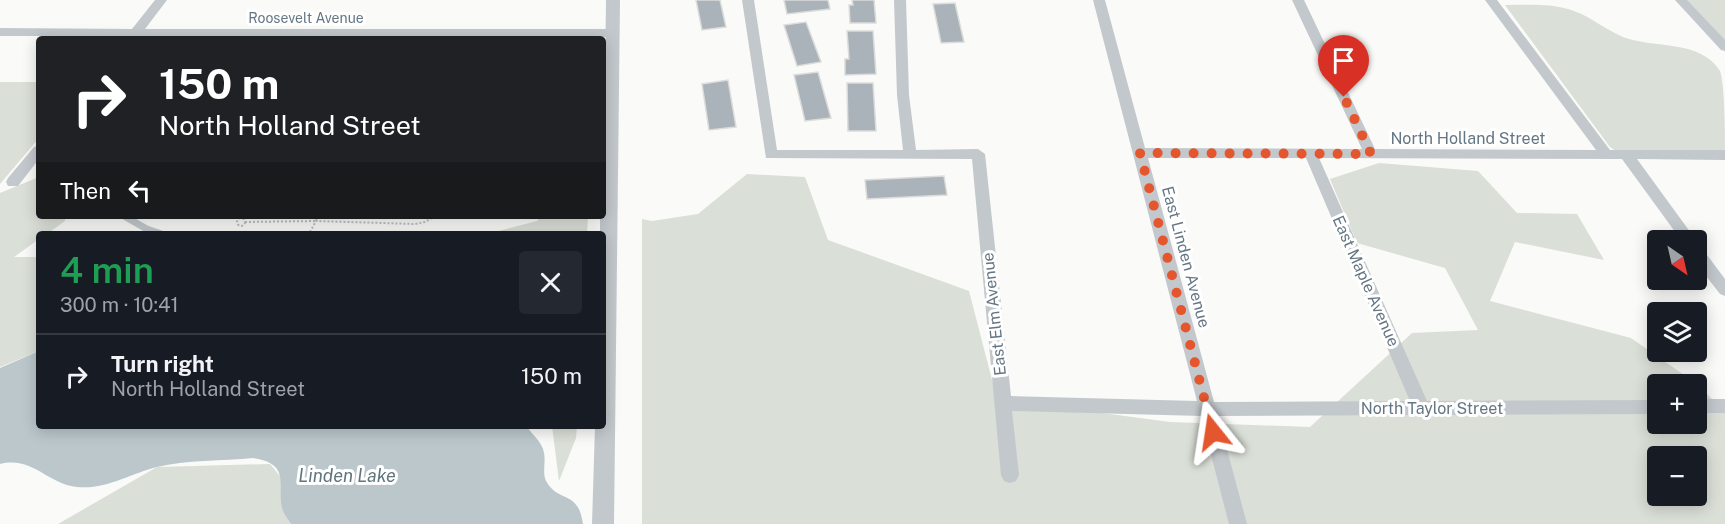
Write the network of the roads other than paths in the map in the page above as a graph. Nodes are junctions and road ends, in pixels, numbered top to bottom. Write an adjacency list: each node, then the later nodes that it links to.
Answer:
1 (161, 0): 11 (street)
2 (613, 0): 10 (street)
3 (748, 0): 16 (street)
4 (900, 0): 16 (street)
5 (1099, 0): 13 (street, East Linden Avenue)
6 (1298, 0): 17 (street)
7 (1491, 0): 18 (street)
8 (1681, 0): 12 (street)
9 (0, 32): 11 (street, Roosevelt Avenue)
10 (612, 33): 11 (street, Roosevelt Avenue); 27 (street)
11 (133, 35)
12 (1725, 47)
13 (1140, 153): 14 (street, North Holland Street); 33 (street, East Linden Avenue)
14 (1310, 153): 17 (street, North Holland Street); 32 (street, East Maple Avenue)
15 (36, 154): 21 (street)
16 (910, 154): 28 (street, East Elm Avenue)
17 (1371, 154): 18 (street, North Holland Street)
18 (1607, 155): 19 (street, North Holland Street)
19 (1626, 155): 20 (street, North Holland Street); 23 (street)
20 (1725, 155)
21 (13, 182)
22 (129, 219): 24 (lane)
23 (1682, 230)
24 (150, 231)
25 (1707, 266): 26 (street)
26 (1725, 290)
27 (606, 360)
28 (1003, 403): 33 (street, North Taylor Street); 35 (street, East Elm Avenue)
29 (1647, 406): 32 (street, North Taylor Street)
30 (1707, 406): 31 (street)
31 (1725, 406)
32 (1422, 408): 33 (street, North Taylor Street)
33 (1207, 409): 37 (street, East Linden Avenue)
34 (605, 429): 36 (street)
35 (1010, 475)
36 (603, 524)
37 (1238, 524)

